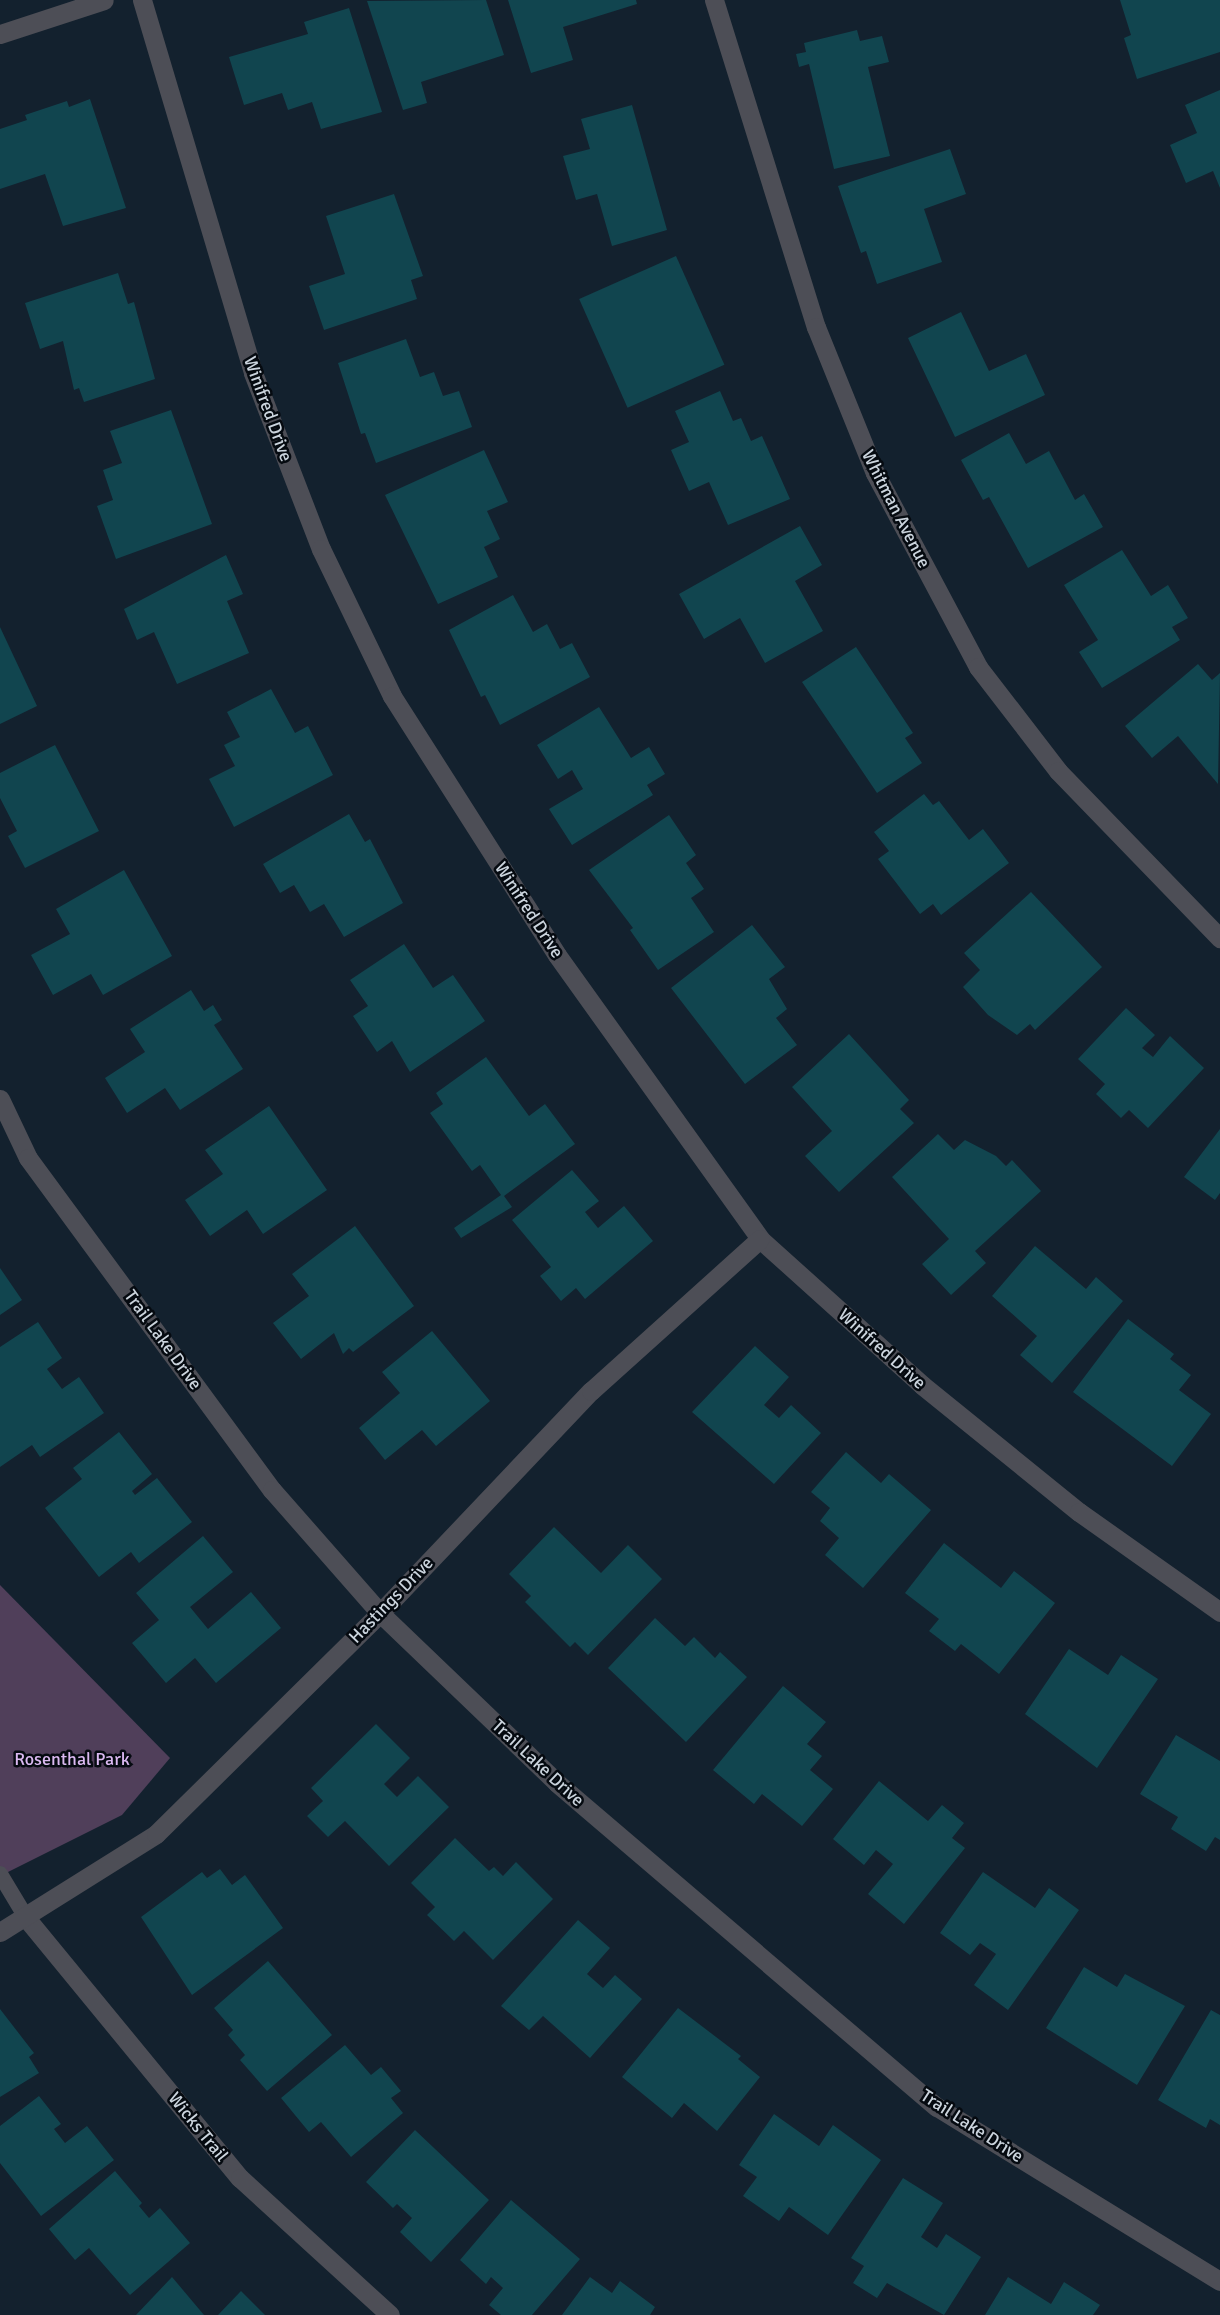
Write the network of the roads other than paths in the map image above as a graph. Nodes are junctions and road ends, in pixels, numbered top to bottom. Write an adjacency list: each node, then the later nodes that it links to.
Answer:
1 (104, 0): 4 (street)
2 (142, 0): 7 (street, Winifred Drive)
3 (713, 0): 5 (street, Whitman Avenue)
4 (0, 34)
5 (1220, 938)
6 (0, 1099): 9 (street, Trail Lake Drive)
7 (760, 1239): 8 (street, Winifred Drive); 9 (street, Hastings Drive)
8 (1220, 1612)
9 (380, 1613): 11 (street, Hastings Drive); 13 (street, Trail Lake Drive)
10 (0, 1874): 11 (lane)
11 (27, 1919): 12 (street, Hastings Drive); 14 (street, Wicks Trail)
12 (0, 1932)
13 (1220, 2281)
14 (390, 2315)

